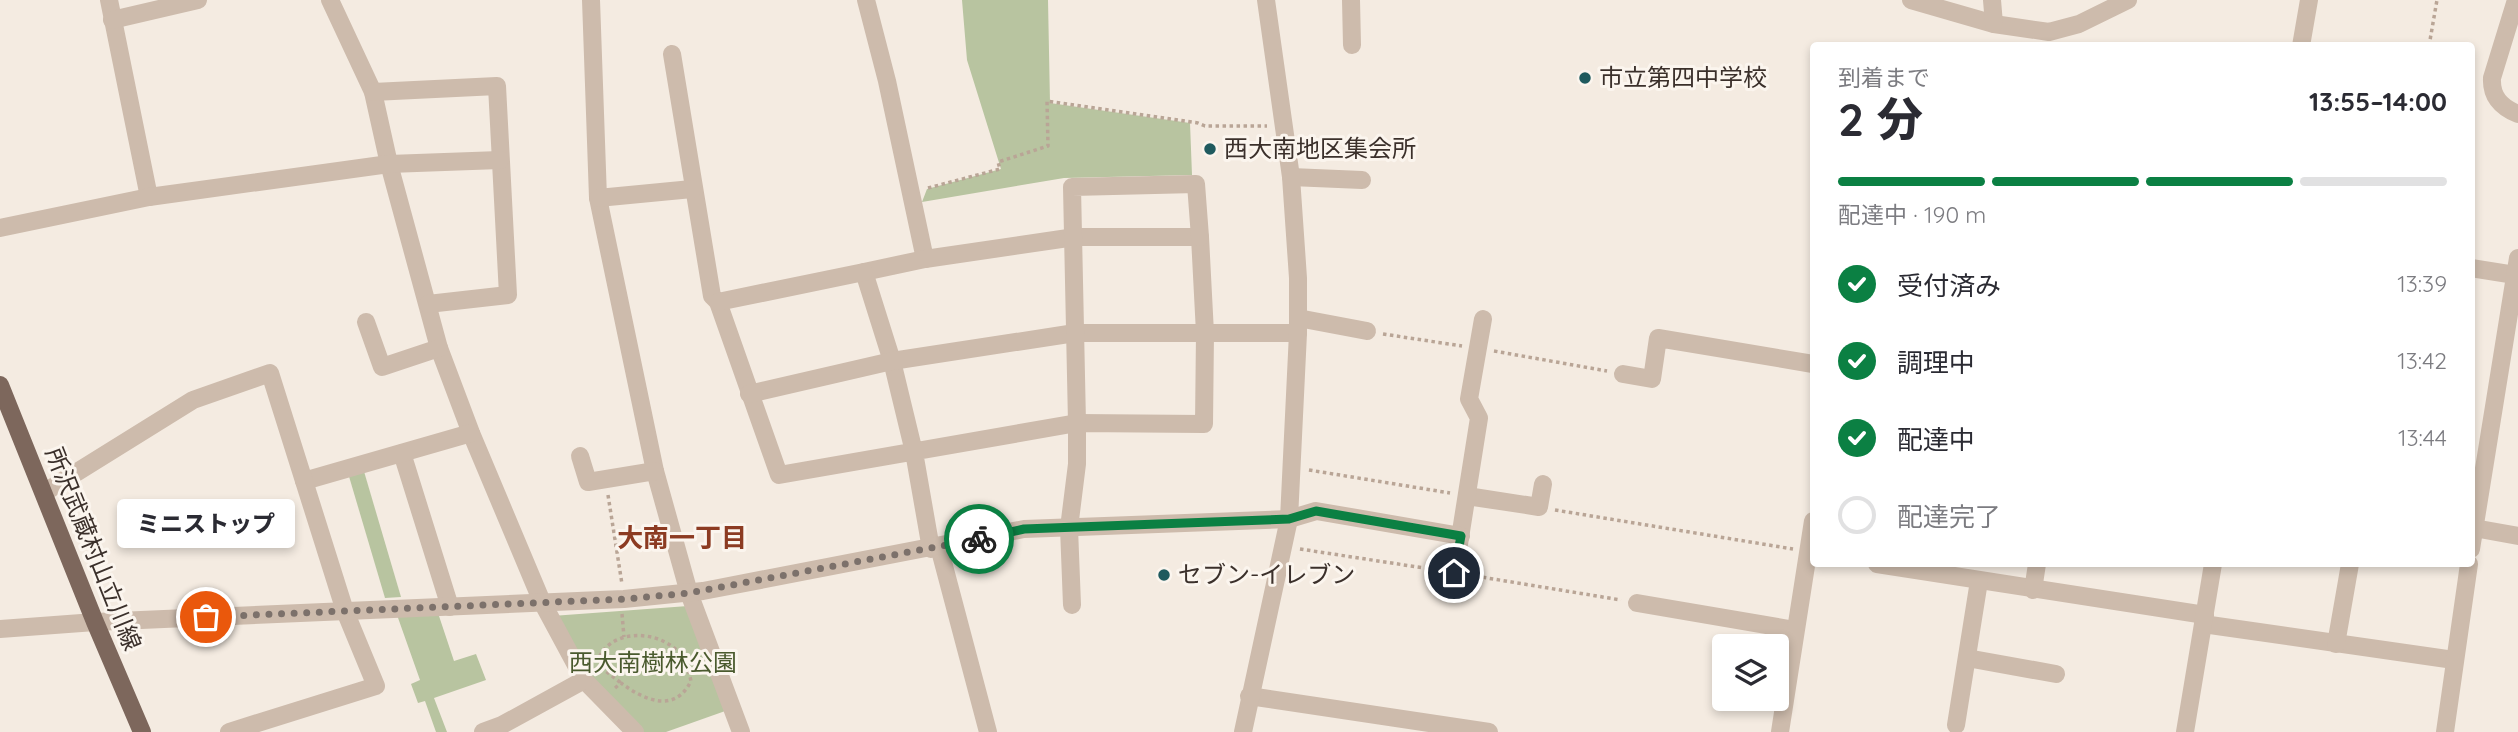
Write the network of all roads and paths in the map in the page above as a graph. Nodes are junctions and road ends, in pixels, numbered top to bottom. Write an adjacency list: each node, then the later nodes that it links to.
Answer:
1 (109, 0): 14 (street)
2 (198, 0): 14 (street)
3 (330, 0): 20 (street)
4 (591, 0): 30 (street)
5 (866, 0): 28 (street)
6 (1266, 0): 22 (street)
7 (1351, 0): 18 (street)
8 (1911, 0): 15 (street)
9 (1992, 0): 15 (street)
10 (2126, 0): 15 (street)
11 (2309, 0): 16 (street)
12 (2437, 0): 17 (path)
13 (2516, 0): 21 (street)
14 (112, 20): 29 (street)
15 (1994, 24)
16 (2302, 42)
17 (2430, 42)
18 (1352, 45)
19 (672, 54): 27 (street)
20 (373, 92): 23 (street); 24 (street)
21 (2518, 114)
22 (1283, 127): 25 (street); 28 (path)
23 (500, 160): 24 (street); 39 (street)
24 (389, 164): 29 (street); 39 (street)
25 (1291, 177): 26 (street); 42 (street)
26 (1362, 180)
27 (692, 189): 30 (street); 38 (street)
28 (910, 194): 34 (street)
29 (149, 197): 31 (street)
30 (598, 198): 60 (street)
31 (0, 228)
32 (1075, 237): 33 (street); 33 (street); 34 (street); 44 (street)
33 (1200, 237): 45 (street)
34 (925, 259): 37 (street)
35 (2517, 266): 36 (street); 54 (street)
36 (2475, 268)
37 (864, 272): 38 (street); 47 (street)
38 (718, 302): 51 (street)
39 (428, 304): 46 (street)
40 (1483, 318): 65 (street)
41 (366, 322): 46 (street)
42 (1298, 325): 43 (street); 45 (street); 59 (street)
43 (1367, 331)
44 (1075, 333): 45 (street); 47 (street); 52 (street)
45 (1206, 333): 52 (street)
46 (439, 348): 55 (street)
47 (892, 361): 51 (street); 56 (street)
48 (1810, 363): 49 (street)
49 (1623, 373)
50 (0, 384): 64 (main road, 所沢武蔵村山立川線)
51 (749, 394): 56 (street)
52 (1077, 423): 56 (street); 69 (street)
53 (2475, 430): 54 (street)
54 (2489, 432): 66 (street)
55 (471, 433): 57 (street); 85 (street)
56 (915, 452): 73 (street)
57 (402, 453): 62 (street); 88 (street)
58 (580, 456): 61 (street)
59 (1293, 468): 65 (path); 68 (street)
60 (655, 471): 61 (street); 83 (street)
61 (606, 479): 84 (path)
62 (304, 481): 64 (street); 89 (street)
63 (1543, 484): 67 (street)
64 (44, 492): 91 (main road, 所沢武蔵村山立川線)
65 (1467, 496): 67 (street); 71 (street)
66 (2475, 497)
67 (1539, 507): 74 (path)
68 (1289, 519): 69 (street); 71 (street); 100 (street)
69 (1069, 528): 73 (street); 87 (street)
70 (2475, 528): 72 (street)
71 (1461, 536): 81 (street)
72 (2518, 536)
73 (935, 548): 83 (street); 110 (street)
74 (1810, 552): 93 (street)
75 (1908, 567): 80 (street)
76 (2037, 567): 82 (street)
77 (2213, 567): 90 (street)
78 (2349, 567): 94 (street)
79 (2469, 567): 96 (street)
80 (1979, 580): 82 (street); 95 (street)
81 (1452, 588)
82 (2033, 590): 90 (street)
83 (689, 593): 84 (street); 109 (street)
84 (625, 599): 85 (street)
85 (542, 602): 88 (street); 98 (street)
86 (1637, 603): 93 (street)
87 (1072, 605)
88 (450, 607): 89 (street)
89 (345, 611): 91 (street); 106 (street)
90 (2204, 619): 94 (street); 114 (street)
91 (95, 621): 92 (street); 105 (main road, 所沢武蔵村山立川線)
92 (0, 629)
93 (1795, 630): 113 (street)
94 (2336, 644): 96 (street)
95 (1967, 658): 97 (street); 103 (street)
96 (2454, 660): 115 (street)
97 (2056, 674)
98 (583, 680): 101 (street); 104 (street)
99 (621, 683): 99 (path); 101 (path)
100 (1249, 696): 102 (street); 111 (street)
101 (604, 698): 108 (street)
102 (1400, 725): 112 (street)
103 (1956, 726)
104 (504, 728): 107 (street)
105 (142, 732)
106 (229, 732)
107 (482, 732)
108 (635, 732)
109 (741, 732)
110 (988, 732)
111 (1243, 732)
112 (1489, 732)
113 (1780, 732)
114 (2185, 732)
115 (2445, 732)

